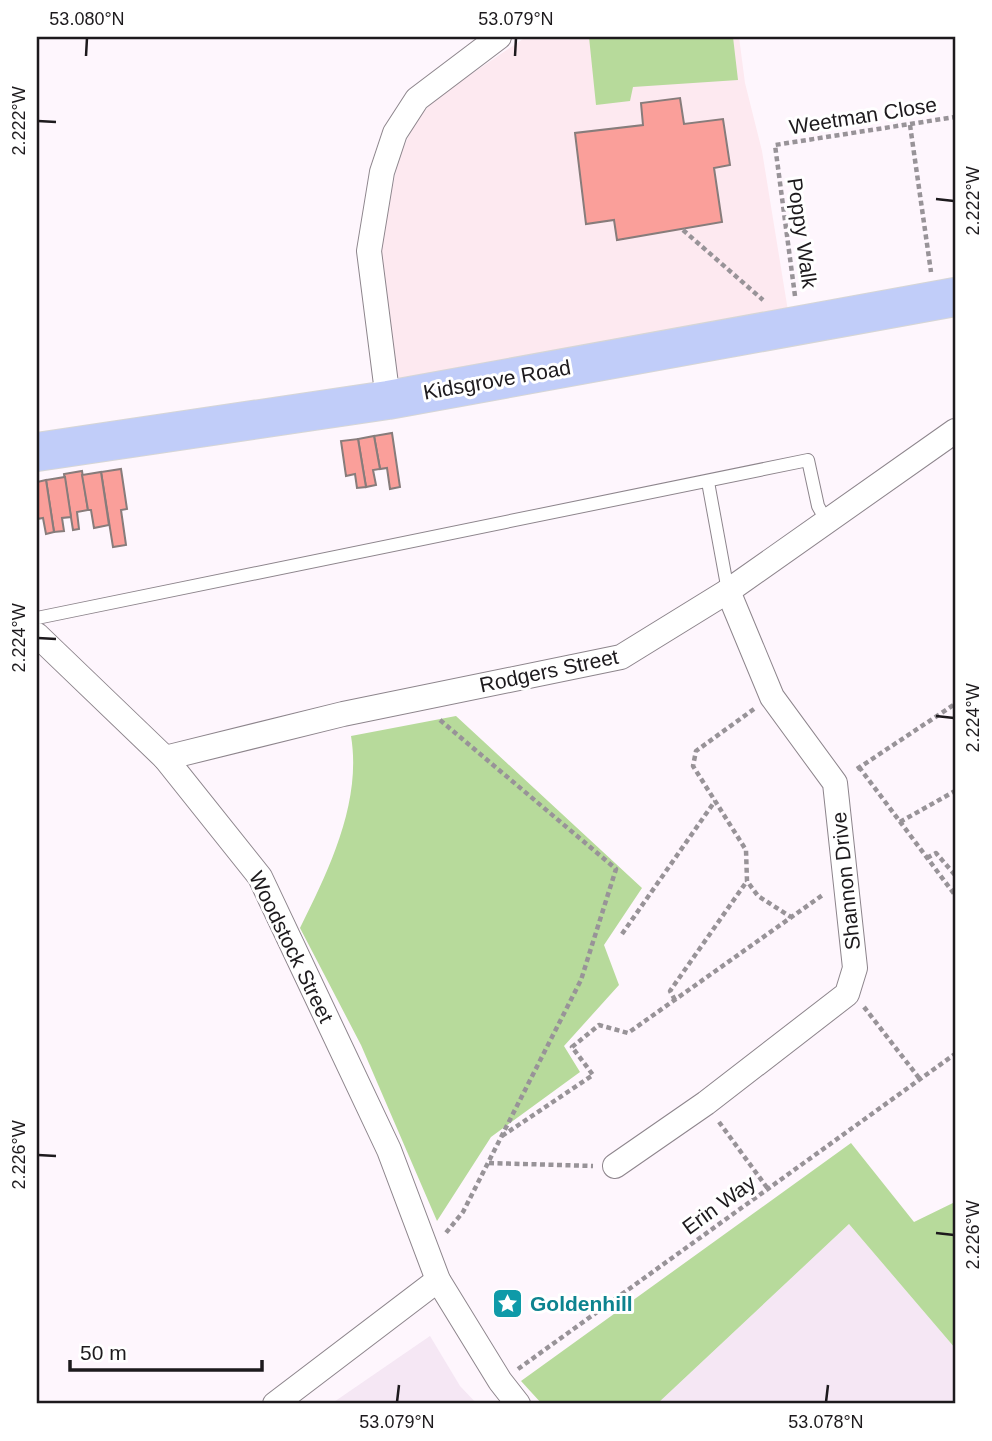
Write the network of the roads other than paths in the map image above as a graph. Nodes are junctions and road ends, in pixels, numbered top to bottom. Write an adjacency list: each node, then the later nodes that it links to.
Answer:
1 (499, 37): 3 (street)
2 (945, 299): 3 (main road, Kidsgrove Road)
3 (388, 400): 5 (main road, Kidsgrove Road)
4 (955, 431): 7 (street, Rodgers Street)
5 (37, 452)
6 (708, 482): 7 (lane); 8 (lane); 9 (lane)
7 (827, 522): 8 (street, Rodgers Street)
8 (729, 591): 11 (street, Rodgers Street); 12 (street, Shannon Drive)
9 (37, 618)
10 (37, 635): 11 (street, Woodstock Street)
11 (165, 758): 13 (street, Woodstock Street)
12 (615, 1166)
13 (438, 1280): 14 (street); 15 (street, Woodstock Street)
14 (275, 1404)
15 (518, 1404)

